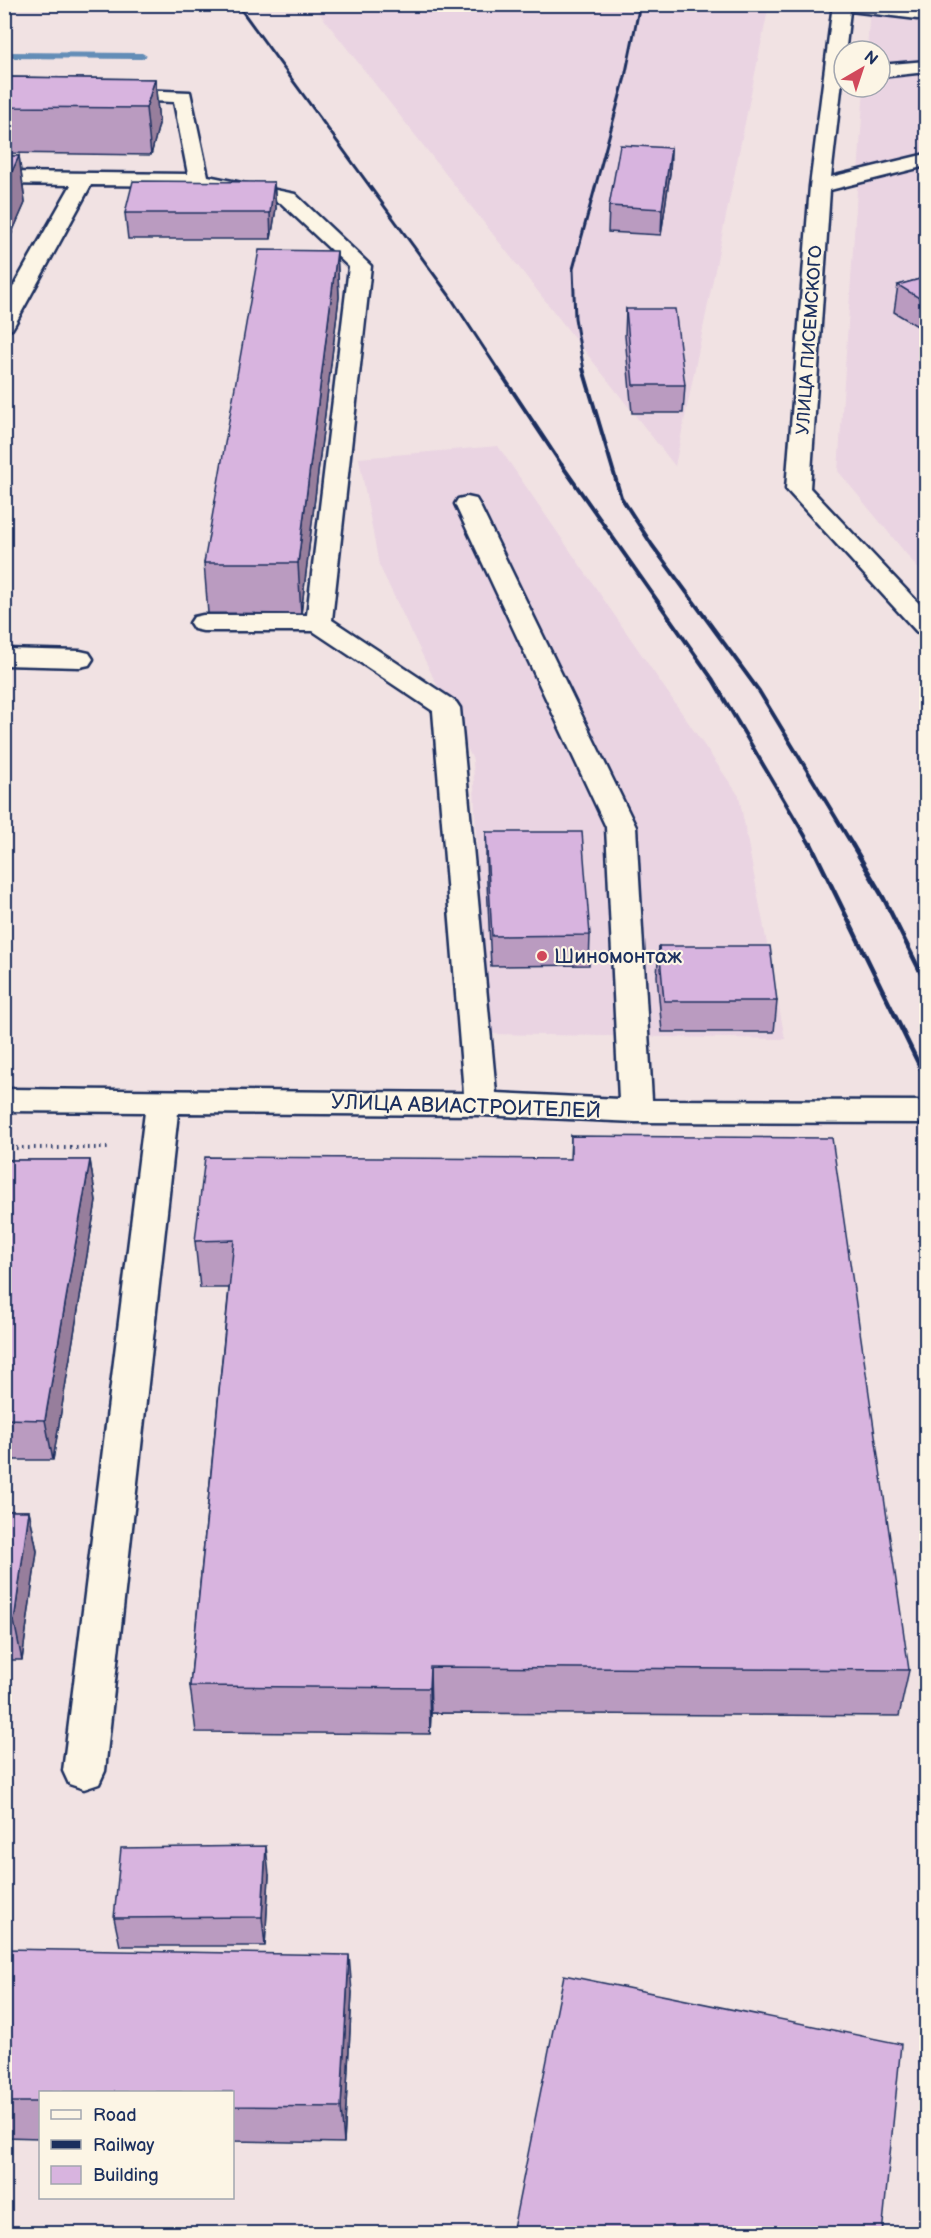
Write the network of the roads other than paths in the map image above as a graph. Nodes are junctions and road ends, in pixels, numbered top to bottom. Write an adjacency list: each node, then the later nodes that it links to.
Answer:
1 (842, 5): 2 (street); 3 (street, УЛИЦА ПИСЕМСКОГО)
2 (927, 15)
3 (841, 39)
4 (927, 67): 5 (street)
5 (892, 70)
6 (100, 95): 11 (street)
7 (835, 99): 12 (street, УЛИЦА ПИСЕМСКОГО)
8 (927, 160): 12 (street)
9 (4, 178): 10 (street)
10 (84, 179): 11 (street); 13 (street)
11 (199, 180): 16 (street)
12 (820, 186): 17 (street, УЛИЦА ПИСЕМСКОГО)
13 (4, 324)
14 (467, 504): 23 (street)
15 (203, 623): 16 (street)
16 (319, 623): 22 (street)
17 (927, 626)
18 (4, 657): 19 (street)
19 (80, 658)
20 (4, 1100): 21 (street, УЛИЦА АВИАСТРОИТЕЛЕЙ)
21 (163, 1100): 22 (street, УЛИЦА АВИАСТРОИТЕЛЕЙ); 25 (street)
22 (481, 1104): 23 (street, УЛИЦА АВИАСТРОИТЕЛЕЙ)
23 (636, 1111): 24 (street, УЛИЦА АВИАСТРОИТЕЛЕЙ)
24 (927, 1112)
25 (84, 1771)

